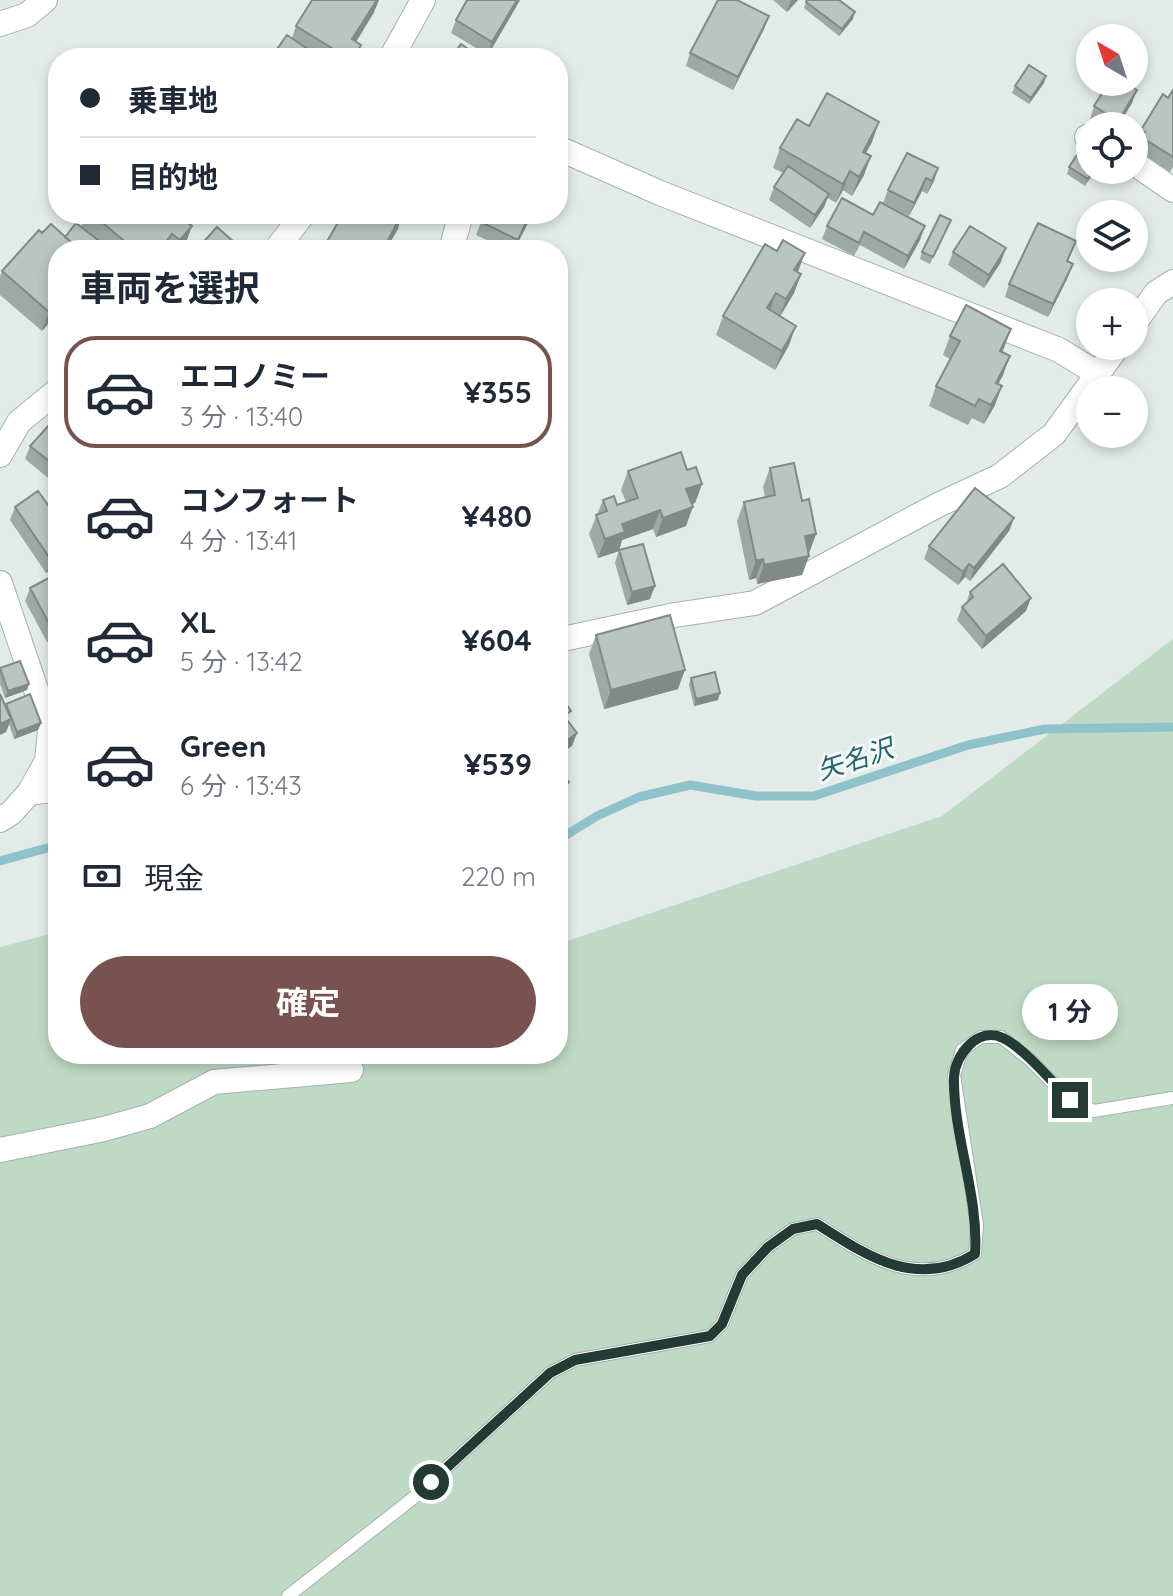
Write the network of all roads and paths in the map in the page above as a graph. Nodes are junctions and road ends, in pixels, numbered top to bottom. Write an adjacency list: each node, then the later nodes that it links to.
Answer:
1 (45, 0): 3 (street)
2 (413, 4): 4 (street)
3 (0, 24)
4 (399, 48)
5 (568, 152): 11 (street)
6 (1148, 173): 7 (street)
7 (1173, 190)
8 (1173, 282): 9 (street)
9 (1148, 304)
10 (1108, 360): 11 (street)
11 (1098, 374): 15 (street)
12 (48, 398): 13 (street)
13 (0, 455)
14 (0, 583): 16 (street)
15 (568, 638)
16 (48, 725)
17 (48, 751): 19 (street)
18 (48, 790): 19 (street)
19 (29, 793): 20 (street)
20 (0, 820)
21 (351, 1070): 23 (street)
22 (1173, 1098): 24 (lane)
23 (0, 1150)
24 (288, 1596)

